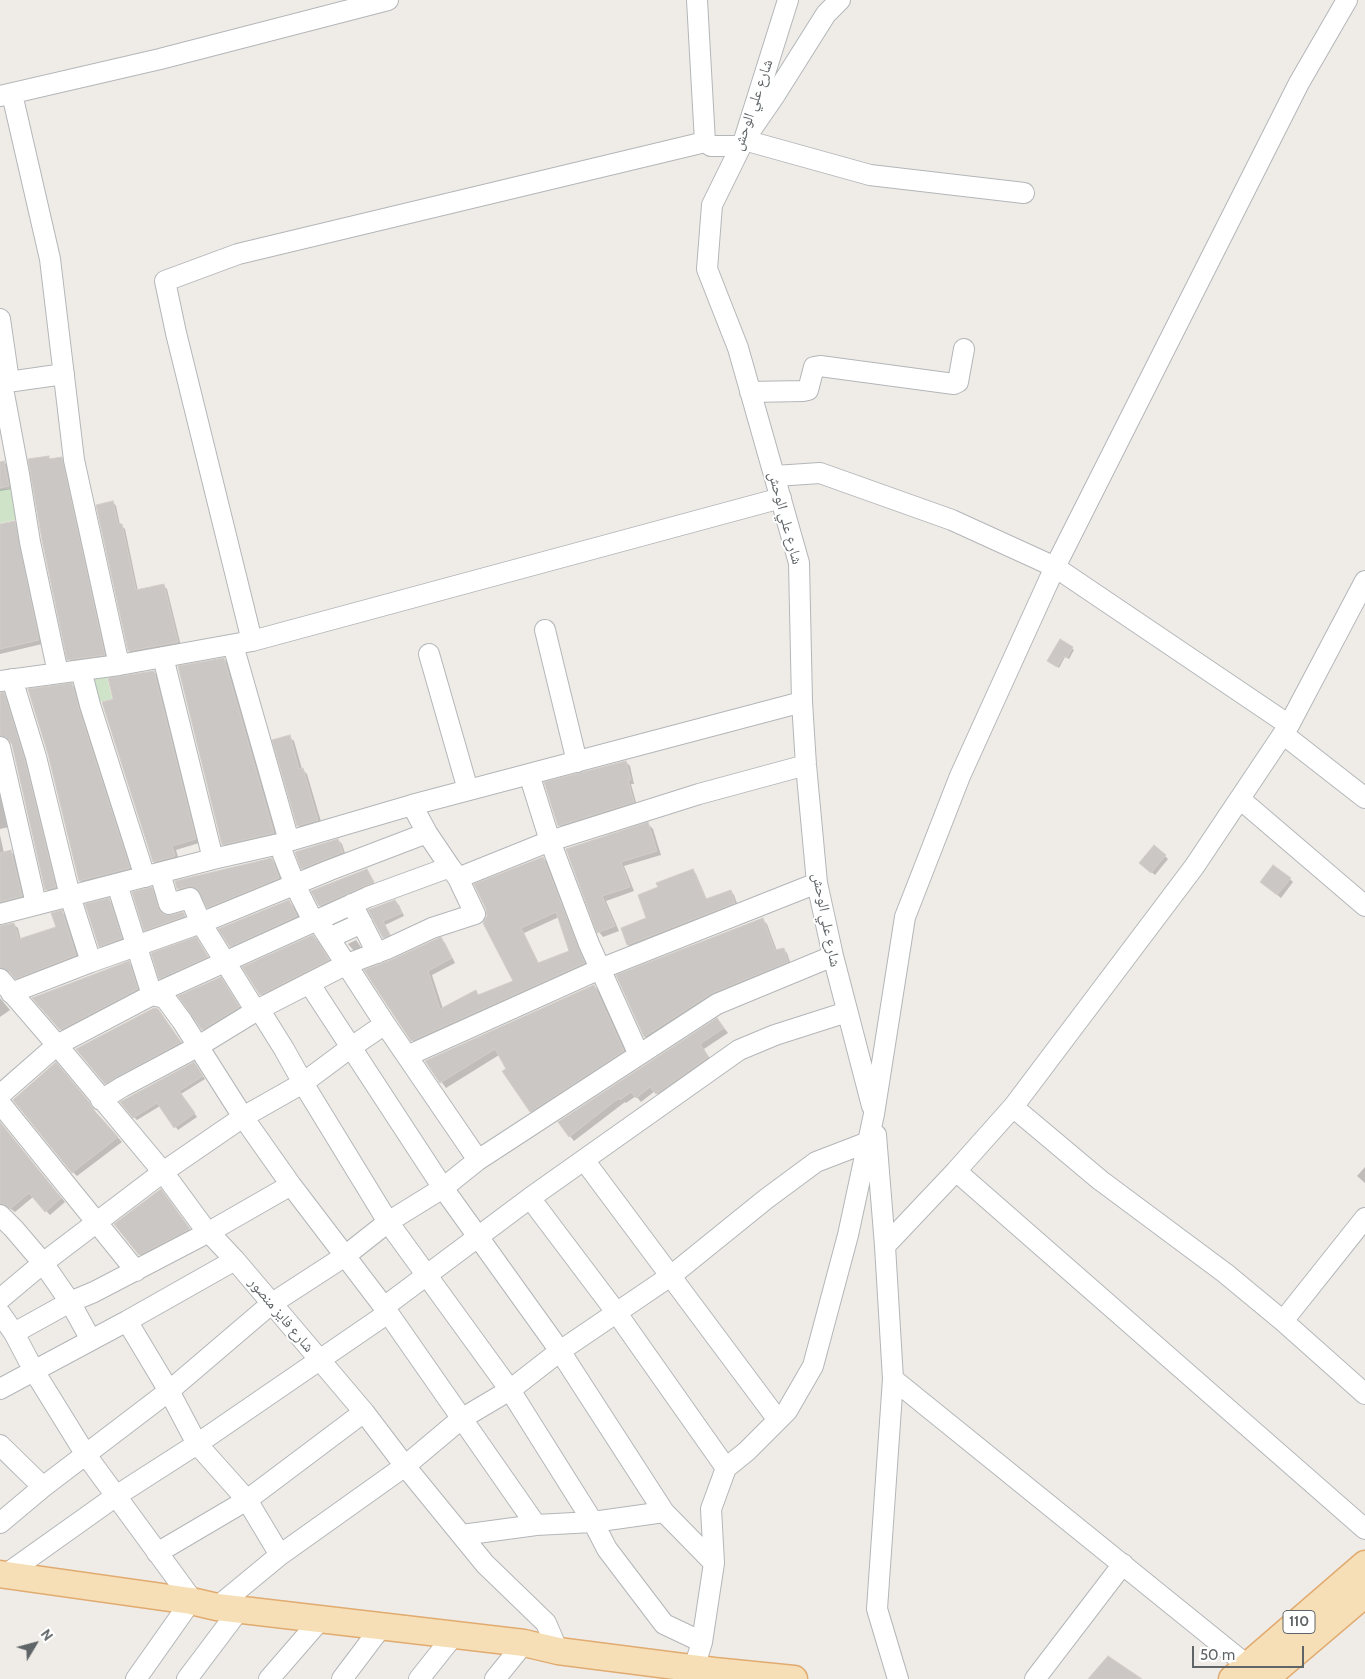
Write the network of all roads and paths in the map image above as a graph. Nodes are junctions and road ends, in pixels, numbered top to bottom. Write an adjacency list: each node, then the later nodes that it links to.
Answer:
1 (388, 0): 6 (street)
2 (697, 0): 7 (street)
3 (788, 0): 8 (street, شارع علي الوحش)
4 (840, 0): 8 (street)
5 (1347, 0): 17 (street)
6 (6, 95): 12 (street)
7 (705, 142): 8 (street); 20 (street)
8 (742, 143): 9 (street); 14 (street, شارع علي الوحش)
9 (1024, 193)
10 (0, 318): 13 (street)
11 (964, 349): 14 (street)
12 (64, 374): 13 (street); 23 (street)
13 (4, 383): 25 (street)
14 (750, 392): 15 (street, شارع علي الوحش)
15 (775, 476): 16 (street, شارع علي الوحش); 17 (street)
16 (780, 498): 20 (street); 27 (street, شارع علي الوحش)
17 (1055, 567): 28 (street); 78 (street)
18 (1365, 581): 28 (street)
19 (545, 630): 30 (street)
20 (242, 643): 22 (street); 39 (street)
21 (429, 654): 33 (street)
22 (162, 657): 23 (street); 40 (street)
23 (119, 665): 24 (street)
24 (81, 670): 25 (street); 42 (street)
25 (58, 672): 26 (street)
26 (6, 680): 46 (street)
27 (802, 702): 30 (street); 31 (street, شارع علي الوحش)
28 (1286, 730): 34 (street); 35 (street)
29 (0, 747): 47 (street)
30 (577, 762): 32 (street)
31 (806, 765): 38 (street); 43 (street, شارع علي الوحش)
32 (529, 774): 33 (street); 38 (street)
33 (468, 790): 36 (street)
34 (1365, 798)
35 (1240, 800): 49 (street); 77 (street)
36 (412, 805): 37 (street); 39 (street)
37 (427, 833): 41 (street); 45 (street)
38 (550, 841): 41 (street); 61 (street)
39 (284, 843): 40 (street); 45 (street)
40 (213, 859): 42 (street)
41 (454, 872): 48 (street); 56 (street)
42 (153, 875): 44 (street); 52 (street)
43 (817, 883): 57 (street, شارع علي الوحش); 61 (street)
44 (117, 884): 46 (street); 55 (street)
45 (295, 885): 51 (street); 52 (street)
46 (70, 896): 47 (street); 58 (street)
47 (36, 904): 50 (street)
48 (352, 904): 51 (street); 53 (street)
49 (1365, 906)
50 (0, 914)
51 (313, 921): 54 (street); 59 (street)
52 (201, 923): 55 (street); 59 (street)
53 (362, 923): 54 (street); 56 (street)
54 (329, 938): 60 (street)
55 (136, 947): 58 (street); 64 (street)
56 (377, 952): 60 (street)
57 (833, 956): 66 (street, شارع علي الوحش); 71 (street)
58 (91, 962): 63 (street)
59 (226, 962): 64 (street); 65 (street)
60 (347, 964): 62 (street); 67 (street)
61 (600, 969): 71 (street); 72 (street)
62 (309, 983): 65 (street); 70 (street)
63 (6, 986): 68 (street, شارع فايز منصور)
64 (152, 995): 68 (street); 69 (street)
65 (259, 1009): 69 (street); 73 (street)
66 (848, 1012): 78 (street, شارع علي الوحش); 82 (street)
67 (385, 1024): 70 (street); 72 (street)
68 (57, 1045): 74 (street); 75 (street, شارع فايز منصور)
69 (197, 1047): 75 (street); 79 (street)
70 (350, 1048): 73 (street); 86 (street)
71 (639, 1055): 81 (street)
72 (407, 1056): 81 (street)
73 (303, 1083): 79 (street); 91 (street)
74 (0, 1095)
75 (101, 1100): 84 (street, شارع فايز منصور)
76 (0, 1103): 90 (street)
77 (1013, 1107): 83 (street); 108 (street)
78 (874, 1114): 80 (street); 94 (street)
79 (243, 1117): 84 (street); 85 (street)
80 (868, 1142): 100 (street); 121 (street)
81 (478, 1160): 86 (street)
82 (584, 1160): 87 (street); 100 (street)
83 (956, 1171): 94 (street); 134 (street)
84 (163, 1172): 90 (street); 92 (street, شارع فايز منصور)
85 (290, 1185): 92 (street); 95 (street)
86 (443, 1188): 91 (street); 93 (street)
87 (530, 1198): 93 (street); 105 (street)
88 (0, 1215): 97 (street)
89 (1365, 1218): 108 (street)
90 (97, 1222): 97 (street); 98 (street)
91 (388, 1222): 95 (street); 99 (street)
92 (209, 1232): 96 (street, شارع فايز منصور); 98 (street)
93 (479, 1238): 99 (street); 111 (street)
94 (885, 1246): 114 (street)
95 (345, 1256): 103 (street); 104 (street)
96 (235, 1260): 103 (street, شارع فايز منصور); 107 (street)
97 (43, 1263): 101 (street); 102 (street)
98 (136, 1271): 102 (street)
99 (426, 1274): 104 (street); 116 (street)
100 (672, 1275): 105 (street); 121 (street)
101 (0, 1299)
102 (70, 1302): 109 (street); 110 (street)
103 (271, 1304): 112 (street, شارع فايز منصور); 117 (street)
104 (386, 1310): 112 (street); 120 (street)
105 (616, 1312): 111 (street); 126 (street)
106 (0, 1313): 109 (street)
107 (126, 1321): 110 (street); 117 (street)
108 (1283, 1321): 118 (street)
109 (14, 1333): 113 (street)
110 (91, 1340): 113 (street)
111 (560, 1351): 116 (street); 130 (street)
112 (320, 1361): 119 (street, شارع فايز منصور); 122 (street)
113 (34, 1371): 115 (street); 124 (street)
114 (893, 1378): 139 (street); 159 (street)
115 (0, 1389)
116 (510, 1390): 120 (street); 131 (street)
117 (169, 1391): 122 (street); 124 (street)
118 (1365, 1394)
119 (364, 1412): 125 (street, شارع فايز منصور); 129 (street)
120 (461, 1419): 125 (street); 133 (street)
121 (778, 1420): 126 (street)
122 (197, 1444): 128 (street); 129 (street)
123 (0, 1445): 127 (street)
124 (86, 1455): 127 (street); 128 (street)
125 (404, 1466): 135 (street, شارع فايز منصور); 137 (street)
126 (726, 1468): 138 (street)
127 (43, 1487): 132 (street)
128 (116, 1496): 136 (street); 141 (street)
129 (247, 1500): 136 (street); 137 (street)
130 (664, 1512): 131 (street); 138 (street)
131 (593, 1522): 133 (street); 147 (street)
132 (0, 1523)
133 (536, 1525): 135 (street)
134 (1365, 1529)
135 (462, 1536): 149 (street, شارع فايز منصور)
136 (158, 1554): 143 (street)
137 (280, 1555): 143 (street)
138 (714, 1563): 147 (street)
139 (1123, 1564): 151 (street); 160 (street)
140 (1365, 1564): 151 (main road, 110)
141 (2, 1575): 143 (main road)
142 (1365, 1594): 151 (main road, 110)
143 (210, 1605): 144 (main road); 152 (street); 153 (street)
144 (321, 1619): 145 (main road); 154 (street)
145 (382, 1626): 146 (main road); 155 (street)
146 (454, 1635): 148 (main road); 156 (street)
147 (702, 1642): 150 (street)
148 (524, 1643): 149 (main road); 157 (street)
149 (558, 1651): 150 (main road)
150 (707, 1673): 158 (main road)
151 (1248, 1675)
152 (136, 1679)
153 (187, 1679)
154 (269, 1679)
155 (342, 1679)
156 (419, 1679)
157 (495, 1679)
158 (794, 1679)
159 (898, 1679)
160 (1035, 1679)

